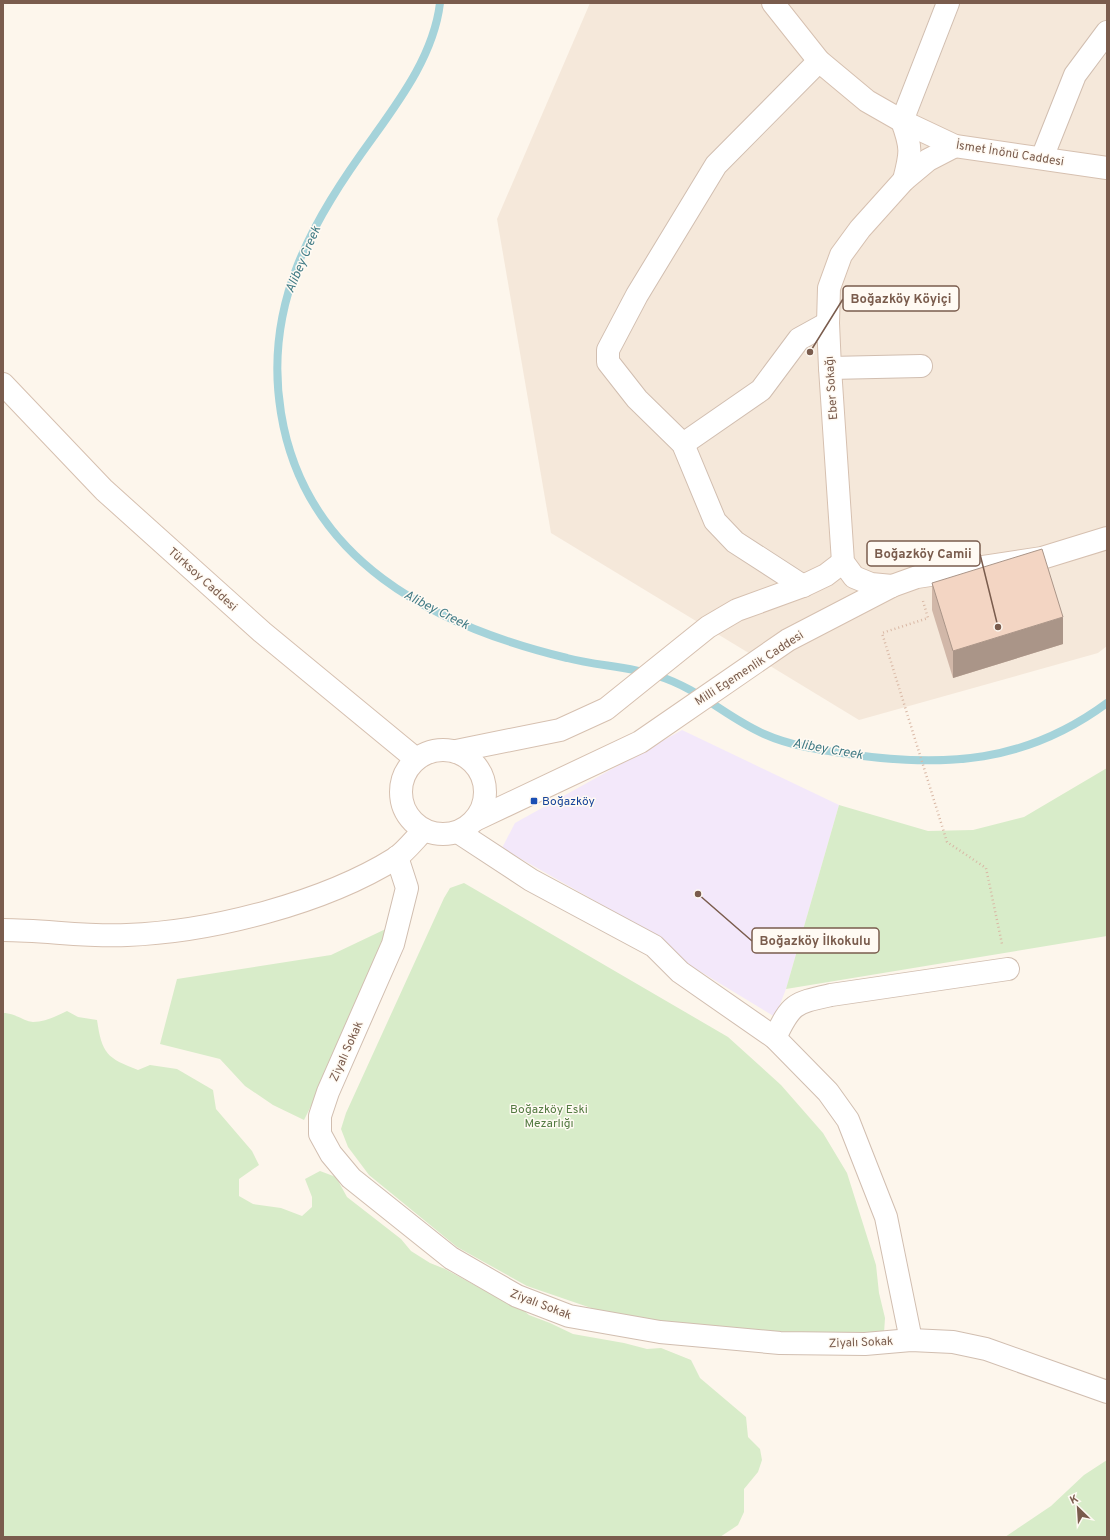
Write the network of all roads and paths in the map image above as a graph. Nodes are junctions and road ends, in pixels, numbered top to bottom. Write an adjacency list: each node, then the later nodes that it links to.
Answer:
1 (773, 3): 4 (street, İsmet İnönü Caddesi)
2 (948, 3): 5 (street)
3 (1107, 32): 7 (street)
4 (819, 61): 5 (street, İsmet İnönü Caddesi); 14 (street)
5 (902, 121): 6 (street, İsmet İnönü Caddesi); 9 (street)
6 (955, 146): 7 (street, İsmet İnönü Caddesi); 9 (street, Eber Sokağı)
7 (1042, 158): 8 (street, İsmet İnönü Caddesi)
8 (1107, 168)
9 (904, 180): 10 (street, Eber Sokağı)
10 (828, 323): 12 (street, Eber Sokağı); 14 (street)
11 (921, 366): 12 (street)
12 (830, 368): 16 (street, Eber Sokağı)
13 (3, 384): 21 (street, Türksoy Caddesi)
14 (683, 444): 18 (street)
15 (1107, 538): 17 (street, Milli Egemenlik Caddesi)
16 (844, 562): 18 (street); 19 (street)
17 (917, 577): 19 (street, Milli Egemenlik Caddesi); 26 (path)
18 (803, 586): 20 (street)
19 (892, 586): 22 (street, Milli Egemenlik Caddesi)
20 (456, 751): 21 (street); 22 (street)
21 (416, 759): 23 (street)
22 (466, 826): 23 (street); 27 (street)
23 (424, 830): 24 (street)
24 (397, 857): 25 (street); 28 (street, Ziyalı Sokak)
25 (3, 930)
26 (1008, 969): 27 (street)
27 (775, 1038): 28 (street)
28 (911, 1340): 29 (street, Ziyalı Sokak)
29 (1107, 1392)

